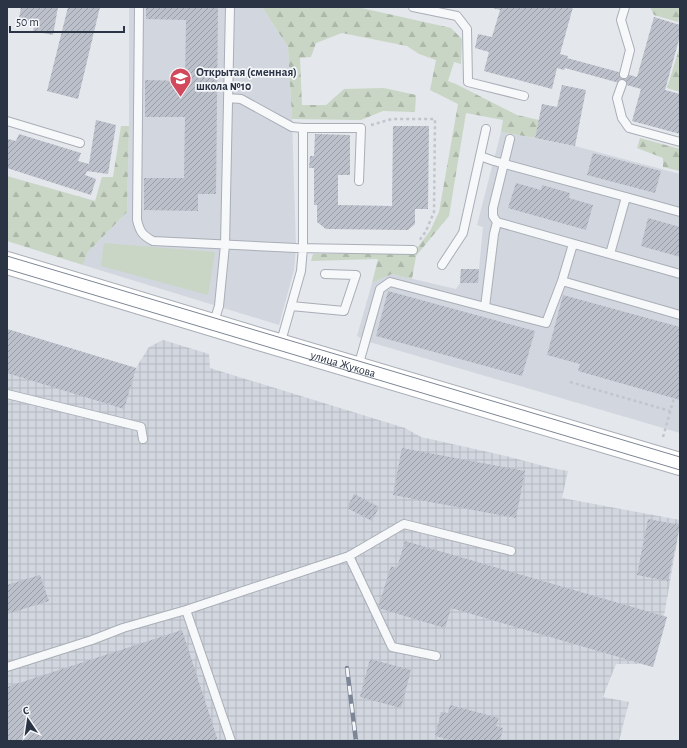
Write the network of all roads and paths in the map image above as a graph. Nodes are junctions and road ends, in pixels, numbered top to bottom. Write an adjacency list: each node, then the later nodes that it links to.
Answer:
1 (139, 7): 23 (lane)
2 (230, 7): 8 (lane)
3 (413, 7): 7 (lane)
4 (625, 7): 5 (lane)
5 (624, 74)
6 (622, 84): 14 (lane)
7 (524, 96)
8 (228, 98): 10 (lane); 23 (lane)
9 (7, 121): 15 (lane)
10 (303, 128): 11 (lane); 24 (lane)
11 (361, 128): 18 (lane); 25 (path)
12 (486, 129): 16 (lane)
13 (510, 138): 17 (lane)
14 (680, 142)
15 (80, 143)
16 (480, 156): 17 (lane); 28 (lane)
17 (504, 163): 19 (lane); 21 (lane)
18 (359, 181)
19 (626, 196): 20 (lane); 26 (lane)
20 (680, 212)
21 (497, 222): 22 (lane); 33 (lane)
22 (573, 244): 26 (lane); 31 (lane)
23 (225, 245): 24 (lane); 35 (lane)
24 (303, 248): 25 (lane); 32 (lane)
25 (413, 250)
26 (610, 254): 30 (lane)
27 (7, 263): 35 (street, улица Жукова)
28 (442, 265)
29 (325, 274): 32 (lane)
30 (680, 274)
31 (562, 281): 33 (lane); 34 (lane)
32 (291, 306): 36 (lane)
33 (485, 307): 37 (lane)
34 (680, 314)
35 (213, 325): 36 (street, улица Жукова)
36 (280, 345): 37 (street, улица Жукова)
37 (358, 368): 44 (street, улица Жукова)
38 (570, 382): 41 (path)
39 (7, 394): 43 (lane)
40 (674, 398): 41 (path)
41 (670, 411): 42 (path)
42 (663, 437)
43 (143, 439)
44 (680, 464)
45 (511, 551): 46 (lane)
46 (349, 556): 47 (lane); 48 (lane)
47 (186, 610): 49 (lane); 50 (lane)
48 (436, 656)
49 (7, 667)
50 (231, 741)

